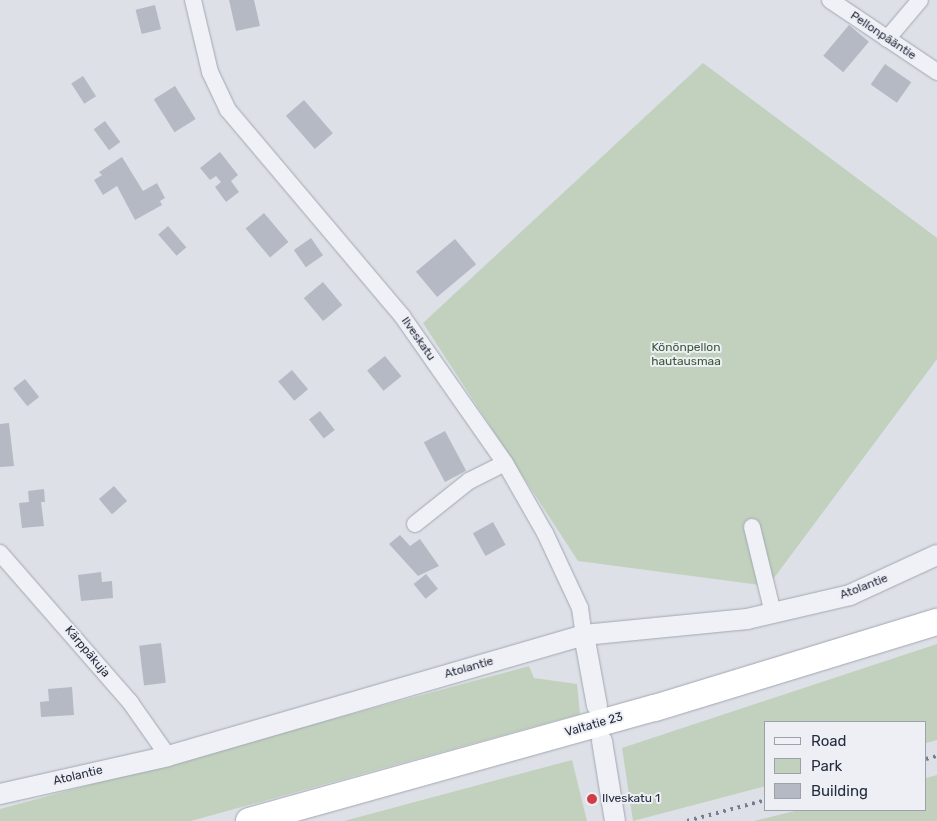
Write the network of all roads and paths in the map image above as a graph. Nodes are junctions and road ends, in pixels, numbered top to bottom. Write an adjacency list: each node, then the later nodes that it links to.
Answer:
1 (193, 0): 6 (street, Ilveskatu)
2 (830, 0): 4 (street, Pellonpääntie)
3 (920, 0): 4 (street)
4 (887, 39): 5 (street, Pellonpääntie)
5 (937, 72)
6 (505, 464): 7 (street); 13 (street, Ilveskatu)
7 (415, 524)
8 (752, 527): 11 (street)
9 (0, 553): 16 (street, Kärppäkuja)
10 (937, 555): 11 (street, Atolantie)
11 (773, 613): 13 (street, Atolantie)
12 (937, 622): 18 (highway, Valtatie 23)
13 (584, 634): 14 (street, Ilveskatu); 16 (street, Atolantie)
14 (597, 706)
15 (602, 742): 19 (street)
16 (168, 756): 17 (street, Atolantie)
17 (0, 794)
18 (249, 821)
19 (614, 821)

